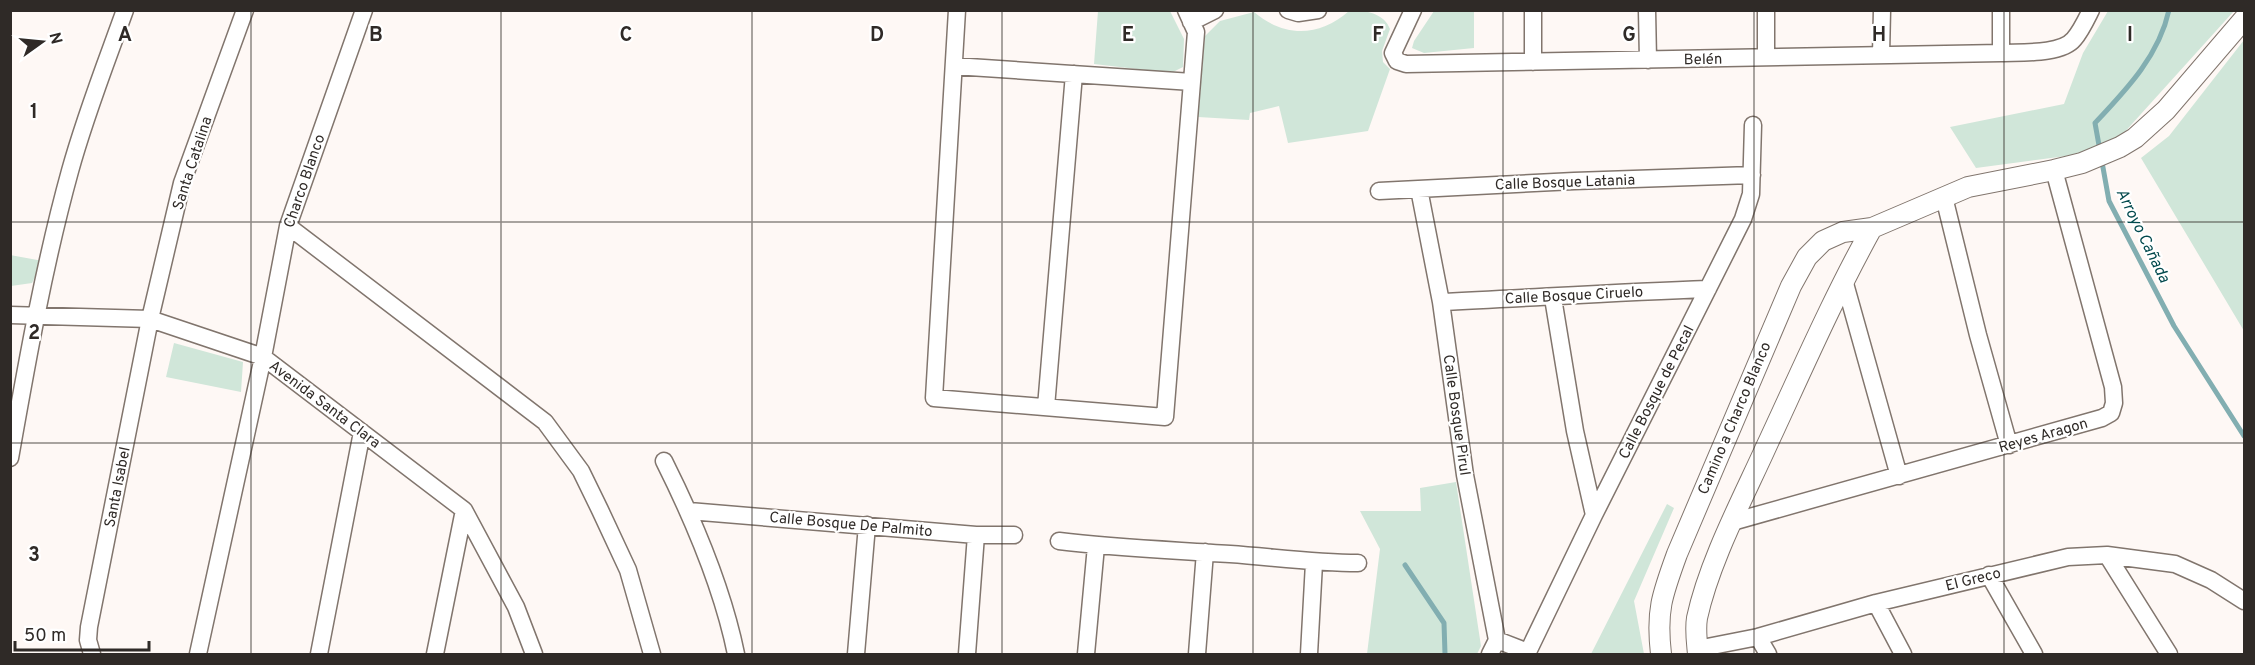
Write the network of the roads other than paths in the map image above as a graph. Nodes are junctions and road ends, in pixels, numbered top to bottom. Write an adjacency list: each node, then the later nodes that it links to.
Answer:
1 (125, 10): 38 (street)
2 (245, 10): 39 (street, Santa Catalina)
3 (364, 10): 31 (street, Charco Blanco)
4 (957, 10): 22 (street)
5 (1215, 10): 15 (street)
6 (1288, 10): 7 (street)
7 (1318, 10)
8 (1533, 10): 21 (street)
9 (1647, 10): 20 (street)
10 (1766, 10): 19 (street)
11 (1882, 10): 18 (street)
12 (2001, 10): 17 (street)
13 (2091, 10): 17 (street, Belén)
14 (1407, 12): 21 (street, Belén)
15 (1189, 16): 24 (street)
16 (2244, 19): 26 (street, Camino a Charco Blanco)
17 (2001, 53): 18 (street, Belén)
18 (1881, 55): 19 (street, Belén)
19 (1766, 57): 20 (street, Belén)
20 (1648, 60): 21 (street, Belén)
21 (1533, 62)
22 (954, 66): 23 (street); 41 (street)
23 (1074, 74): 24 (street); 41 (street)
24 (1192, 82): 41 (street)
25 (1753, 125): 27 (street, Calle Bosque de Pecal)
26 (2054, 171): 30 (street, Camino a Charco Blanco); 43 (street, Reyes Aragon)
27 (1752, 175): 28 (street, Calle Bosque Latania); 34 (street, Calle Bosque de Pecal)
28 (1419, 189): 29 (street, Calle Bosque Latania); 36 (street, Calle Bosque Pirul)
29 (1379, 191)
30 (1944, 197): 32 (street, Camino a Charco Blanco); 43 (street)
31 (288, 226): 40 (street, Charco Blanco); 72 (street)
32 (1872, 228): 33 (street); 79 (street, Camino a Charco Blanco)
33 (1844, 280): 46 (street); 50 (street)
34 (1708, 289): 35 (street, Calle Bosque Ciruelo); 49 (street, Calle Bosque de Pecal)
35 (1552, 297): 36 (street, Calle Bosque Ciruelo); 49 (street)
36 (1441, 302): 64 (street, Calle Bosque Pirul)
37 (10, 315): 38 (street, Avenida Santa Clara)
38 (35, 315): 39 (street, Avenida Santa Clara); 44 (street)
39 (150, 319): 40 (street, Avenida Santa Clara); 67 (street, Santa Isabel)
40 (263, 357): 42 (street, Avenida Santa Clara); 68 (street)
41 (1046, 407)
42 (362, 432): 47 (street, Avenida Santa Clara); 69 (street)
43 (2009, 445): 46 (street, Reyes Aragon)
44 (10, 458)
45 (664, 461): 48 (street)
46 (1899, 476): 50 (street, Reyes Aragon)
47 (464, 510): 70 (street); 71 (street, Avenida Santa Clara)
48 (689, 511): 51 (street, Calle Bosque De Palmito); 73 (street)
49 (1594, 515): 66 (street, Calle Bosque de Pecal)
50 (1732, 522): 65 (street)
51 (867, 525): 52 (street, Calle Bosque De Palmito); 74 (street)
52 (976, 535): 53 (street, Calle Bosque De Palmito); 75 (street)
53 (1014, 535)
54 (1059, 541): 55 (street)
55 (1096, 546): 56 (street); 76 (street)
56 (1205, 552): 58 (street); 77 (street)
57 (2107, 555): 60 (street, El Greco); 61 (street, El Greco); 83 (street)
58 (1314, 562): 59 (street); 78 (street)
59 (1358, 563)
60 (1989, 575): 62 (street, El Greco); 82 (street)
61 (2244, 601)
62 (1876, 603): 63 (street, El Greco); 81 (street)
63 (1758, 637): 65 (street, El Greco); 80 (street)
64 (1493, 647): 66 (street)
65 (1698, 652)
66 (1528, 653)
67 (92, 654)
68 (198, 654)
69 (318, 654)
70 (435, 654)
71 (534, 654)
72 (652, 654)
73 (735, 654)
74 (856, 654)
75 (967, 654)
76 (1086, 654)
77 (1197, 654)
78 (1309, 654)
79 (1661, 654)
80 (1768, 654)
81 (1903, 654)
82 (2034, 654)
83 (2169, 654)

